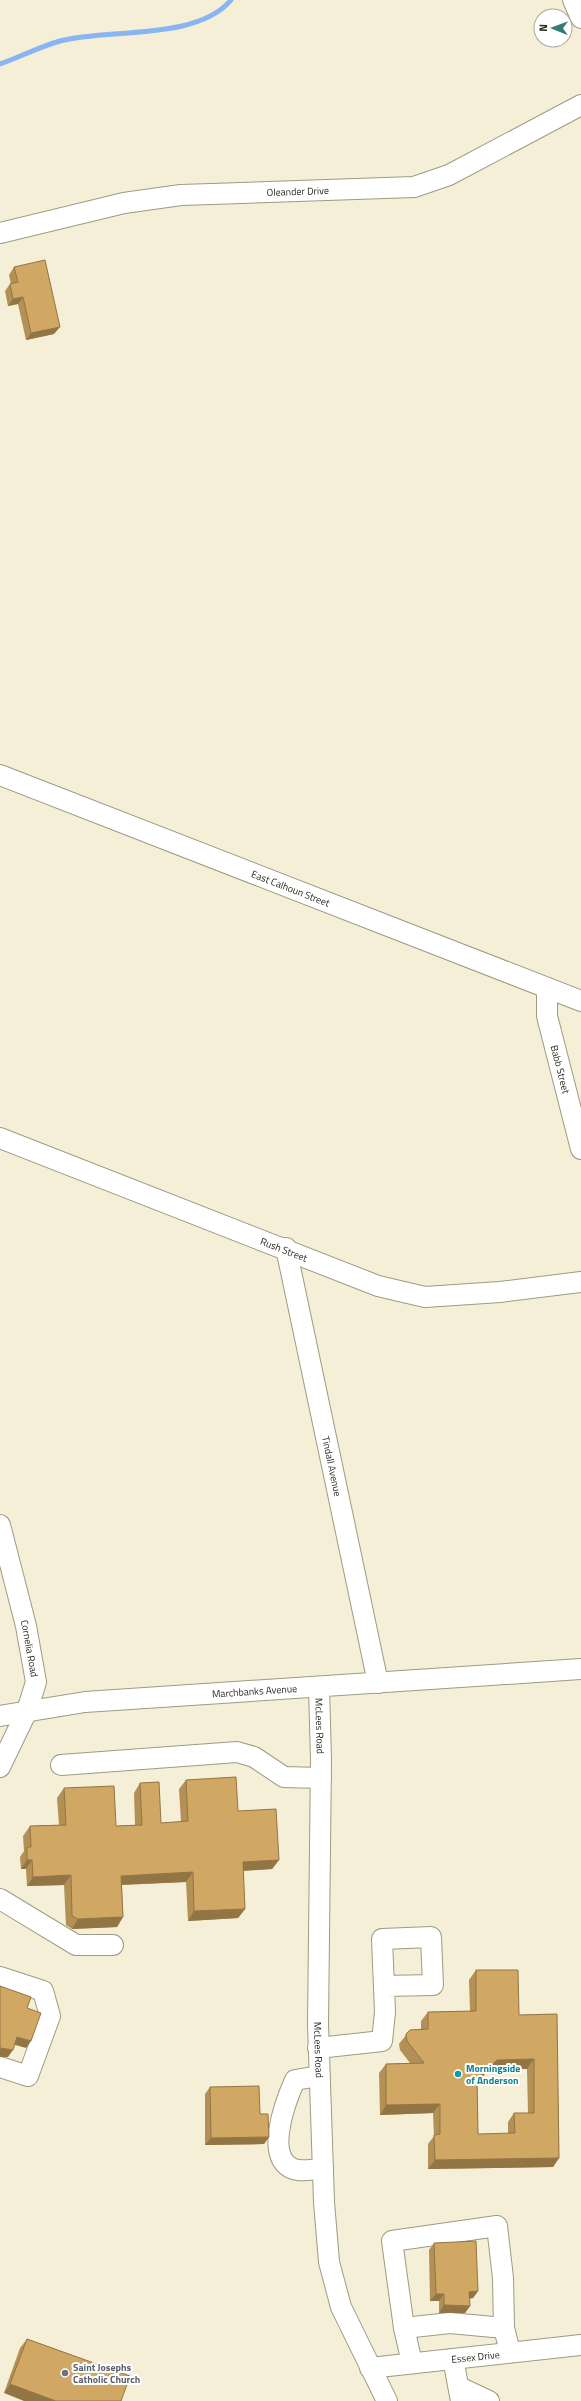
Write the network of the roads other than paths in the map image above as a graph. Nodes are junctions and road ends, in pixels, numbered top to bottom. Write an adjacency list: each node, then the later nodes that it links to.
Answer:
1 (573, 0): 2 (street)
2 (581, 18)
3 (581, 105): 4 (street, Oleander Drive)
4 (0, 233)
5 (0, 776): 6 (street, East Calhoun Street)
6 (547, 988): 7 (street, East Calhoun Street); 9 (street, Babb Street)
7 (581, 1001)
8 (0, 1138): 10 (street, Rush Street)
9 (581, 1149)
10 (286, 1248): 11 (street, Rush Street); 14 (street, Tindall Avenue)
11 (581, 1282)
12 (0, 1525): 16 (street, Cornelia Road)
13 (581, 1669): 14 (street, Marchbanks Avenue)
14 (378, 1683): 15 (street, Marchbanks Avenue)
15 (319, 1687): 16 (street, Marchbanks Avenue); 20 (street, McLees Road)
16 (27, 1711): 17 (street, Marchbanks Avenue); 19 (street, Cornelia Road)
17 (0, 1716)
18 (61, 1765): 20 (street)
19 (0, 1767)
20 (321, 1778): 25 (street, McLees Road)
21 (0, 1899): 22 (street)
22 (113, 1945)
23 (0, 1977): 26 (street)
24 (384, 1986): 25 (street)
25 (318, 2048): 27 (street, McLees Road)
26 (0, 2067)
27 (319, 2076): 28 (street, McLees Road); 28 (street)
28 (323, 2169): 35 (street, McLees Road)
29 (404, 2328): 30 (street); 30 (street); 34 (street)
30 (504, 2328): 32 (street)
31 (581, 2344): 32 (street, Essex Drive)
32 (510, 2352): 33 (street, Essex Drive)
33 (454, 2359): 34 (street, Essex Drive); 36 (street)
34 (412, 2363): 35 (street, Essex Drive)
35 (370, 2368): 37 (street, McLees Road)
36 (460, 2394): 38 (street)
37 (387, 2401)
38 (489, 2401)

